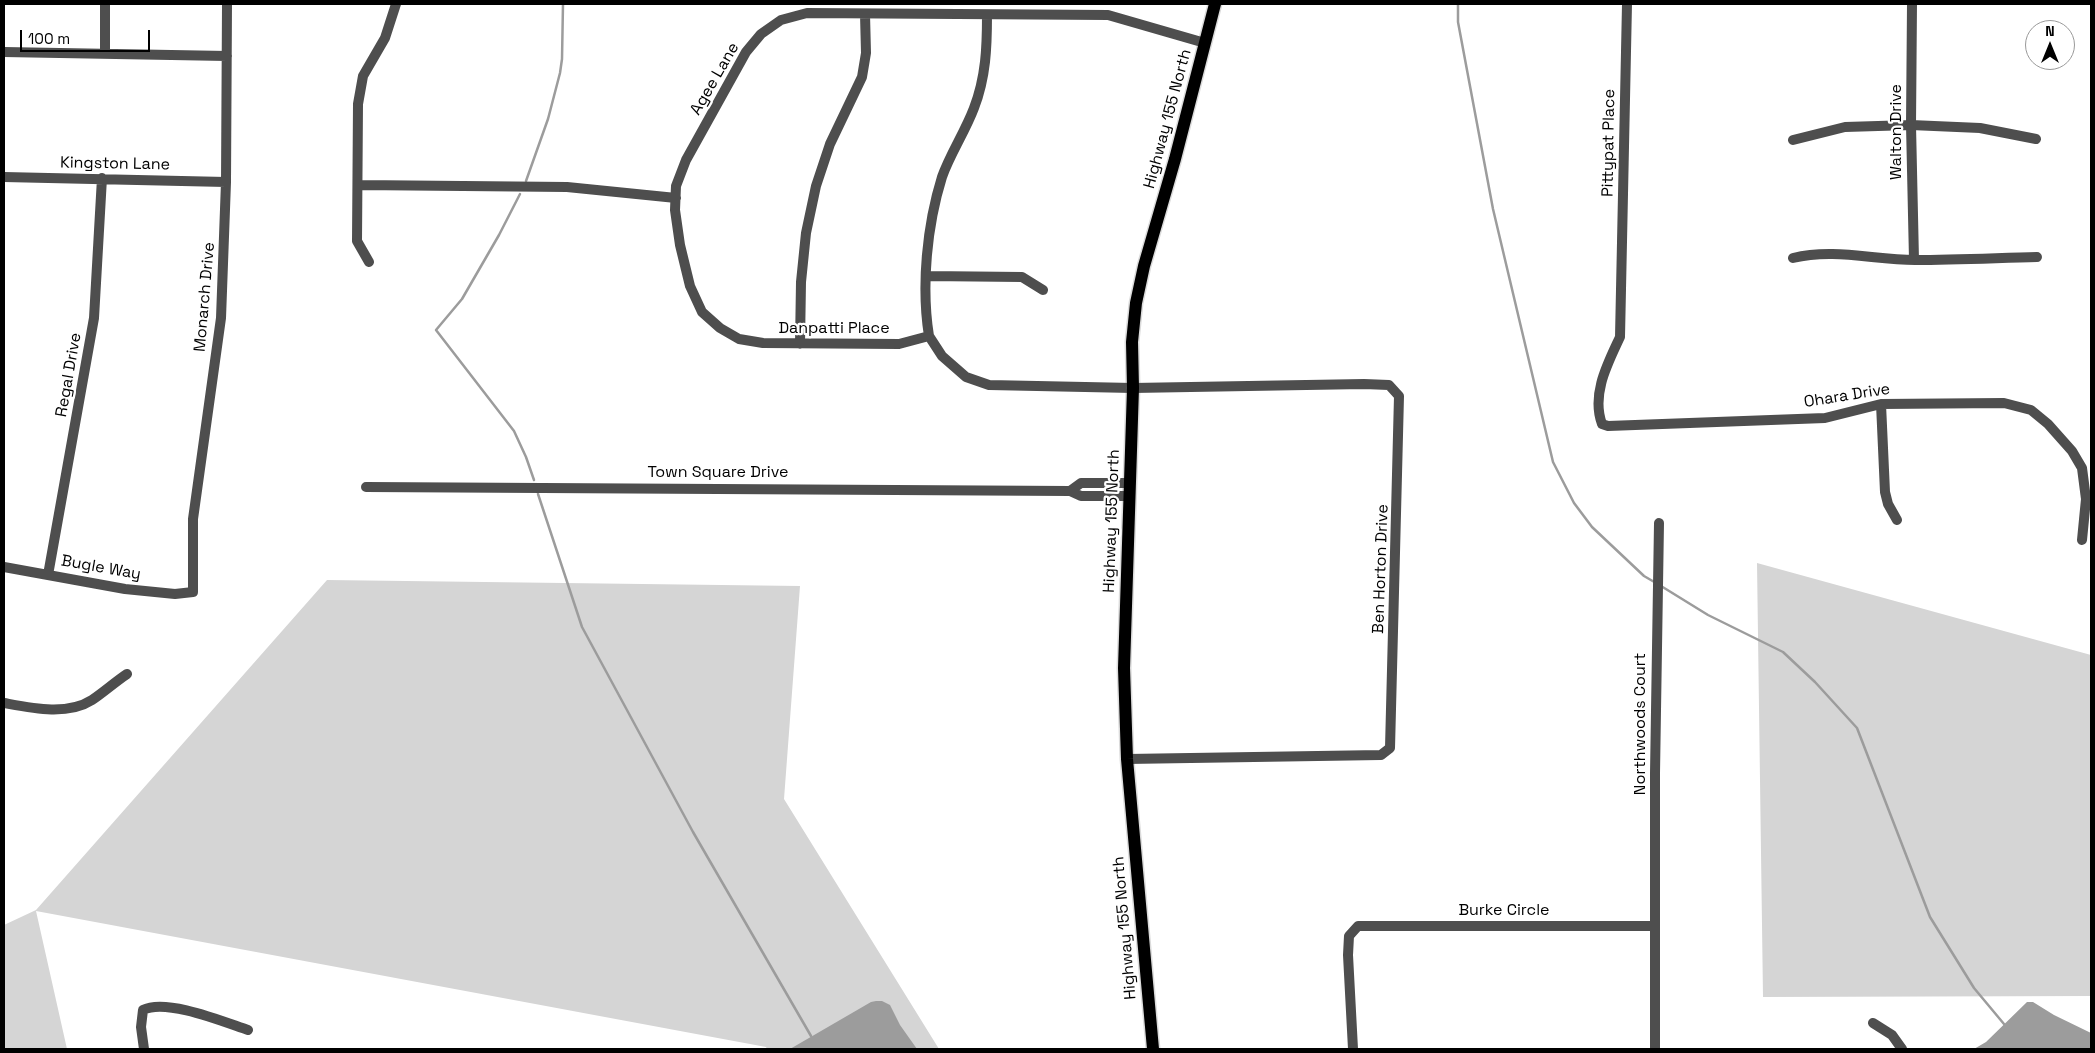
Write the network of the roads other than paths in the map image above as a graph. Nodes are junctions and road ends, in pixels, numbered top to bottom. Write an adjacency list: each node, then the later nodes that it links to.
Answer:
1 (105, 4): 11 (street)
2 (227, 4): 12 (street, Monarch Drive)
3 (396, 4): 19 (street)
4 (1215, 4): 9 (main road, Highway 155 North)
5 (1627, 4): 26 (street, Pittypat Place)
6 (1912, 4): 13 (street, Walton Drive)
7 (865, 14): 8 (street, Agee Lane); 20 (street, Agee Lane); 29 (street)
8 (987, 14): 9 (street, Agee Lane); 25 (street)
9 (1205, 43): 30 (main road, Highway 155 North)
10 (4, 52): 11 (street)
11 (105, 52): 12 (street)
12 (227, 56): 18 (street, Monarch Drive)
13 (1911, 125): 14 (street); 15 (street); 23 (street, Walton Drive)
14 (2036, 139)
15 (1793, 140)
16 (4, 177): 17 (street, Kingston Lane)
17 (102, 178): 18 (street, Kingston Lane); 40 (street, Regal Drive)
18 (226, 182): 41 (street, Monarch Drive)
19 (359, 186): 20 (street); 24 (street)
20 (676, 198): 29 (street, Danpatti Place)
21 (2037, 257): 23 (street)
22 (1793, 258): 23 (street)
23 (1914, 260)
24 (369, 262)
25 (927, 276): 27 (street); 28 (street)
26 (1622, 284): 31 (street, Ohara Drive)
27 (1043, 290)
28 (929, 336): 29 (street, Danpatti Place); 30 (street)
29 (800, 344)
30 (1133, 388): 32 (main road, Highway 155 North); 44 (street, Ben Horton Drive)
31 (1881, 404): 36 (street); 38 (street, Ohara Drive)
32 (1129, 483): 34 (street, Town Square Drive); 35 (main road, Highway 155 North)
33 (366, 487): 34 (street, Town Square Drive)
34 (1070, 491): 35 (street, Town Square Drive)
35 (1129, 496): 44 (main road, Highway 155 North)
36 (1897, 520)
37 (1659, 523): 45 (street, Northwoods Court)
38 (2082, 540)
39 (4, 567): 40 (street, Bugle Way)
40 (48, 575): 41 (street, Bugle Way)
41 (193, 592)
42 (127, 674): 43 (street)
43 (4, 703)
44 (1127, 759): 49 (main road, Highway 155 North)
45 (1654, 926): 50 (street, Burke Circle); 51 (street)
46 (1873, 1023): 52 (street)
47 (248, 1030): 48 (street)
48 (144, 1049)
49 (1153, 1049)
50 (1352, 1049)
51 (1655, 1049)
52 (1902, 1049)

